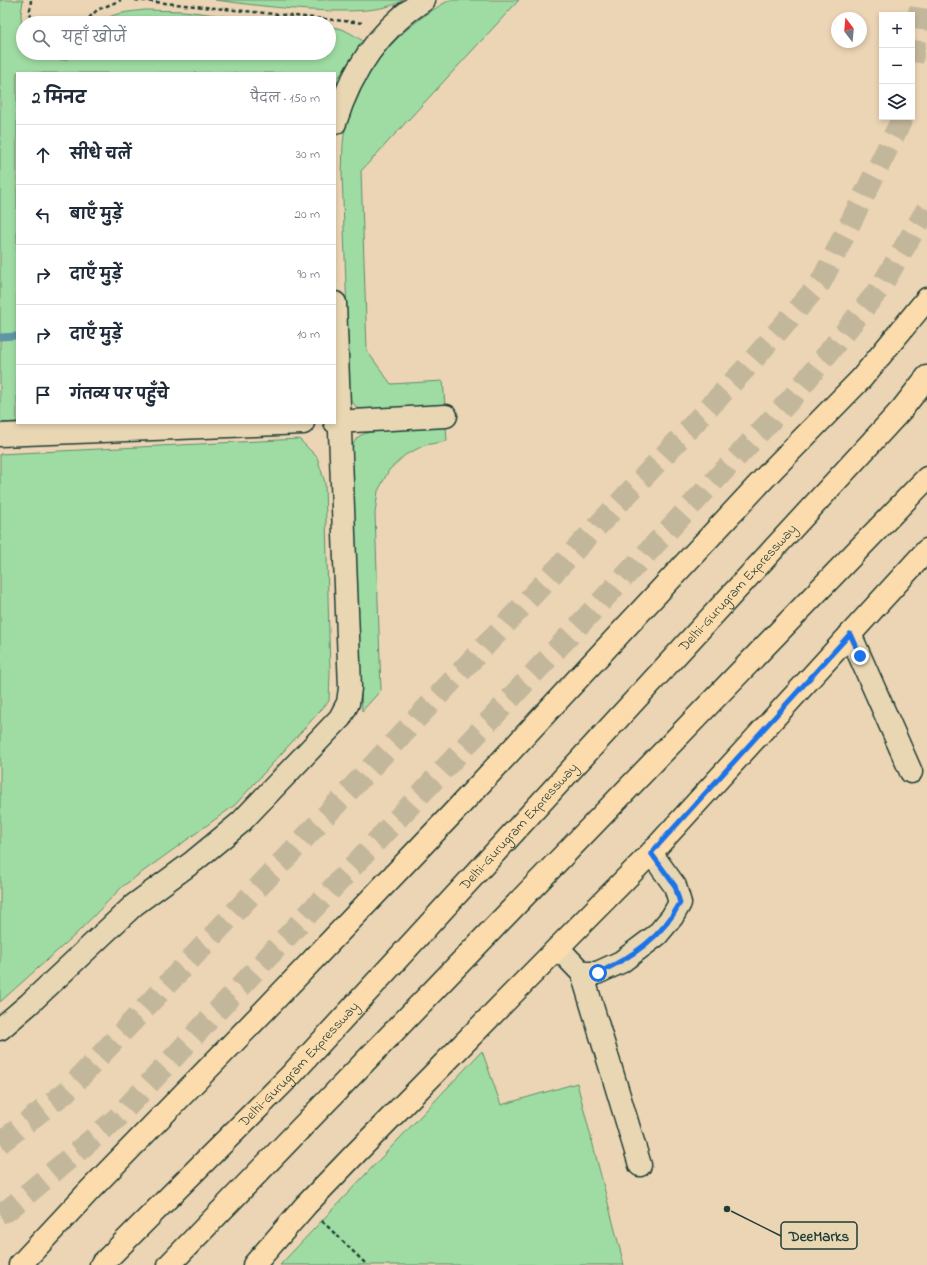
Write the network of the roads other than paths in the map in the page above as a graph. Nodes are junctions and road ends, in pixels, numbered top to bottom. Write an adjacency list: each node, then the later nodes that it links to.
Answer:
1 (424, 0): 2 (lane)
2 (336, 120)
3 (927, 299): 19 (main road)
4 (336, 362): 7 (lane)
5 (927, 377): 20 (main road, Delhi-Gurugram Expressway)
6 (446, 416): 7 (lane)
7 (337, 422): 17 (lane)
8 (278, 424): 9 (lane)
9 (0, 435)
10 (927, 478): 21 (main road)
11 (927, 550): 12 (main road)
12 (850, 634): 13 (lane); 14 (main road)
13 (911, 772)
14 (651, 853): 15 (main road); 16 (lane)
15 (558, 948): 16 (lane); 22 (main road)
16 (582, 973): 18 (lane)
17 (0, 1029)
18 (640, 1165)
19 (20, 1265)
20 (101, 1265)
21 (169, 1265)
22 (254, 1265)

